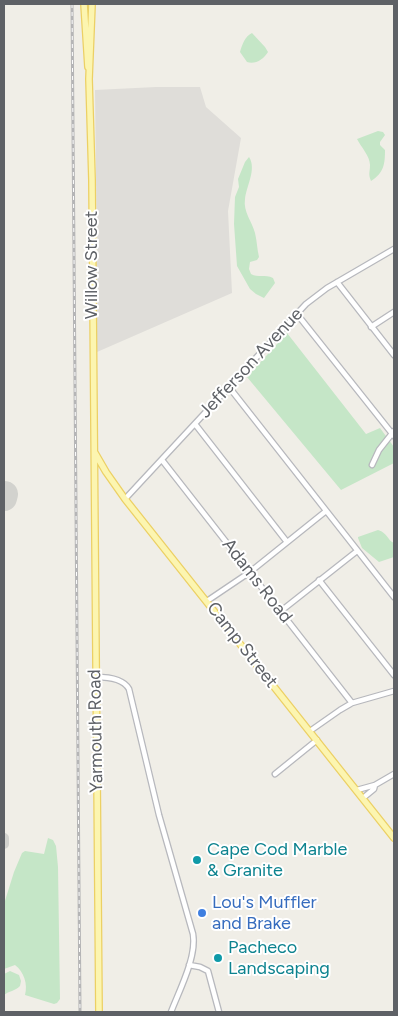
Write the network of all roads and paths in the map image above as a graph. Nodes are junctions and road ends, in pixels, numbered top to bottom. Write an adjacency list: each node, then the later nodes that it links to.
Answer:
1 (84, 4): 3 (main road, Willow Street)
2 (92, 4): 3 (main road, Willow Street)
3 (89, 79): 13 (main road, Willow Street)
4 (394, 249): 5 (street, Jefferson Avenue)
5 (337, 282): 7 (street, Jefferson Avenue); 8 (street)
6 (394, 312): 8 (street)
7 (297, 314): 10 (street, Jefferson Avenue); 12 (street)
8 (371, 327): 9 (street)
9 (394, 355)
10 (229, 387): 11 (street, Jefferson Avenue); 19 (street)
11 (195, 424): 14 (street, Jefferson Avenue); 20 (street)
12 (393, 433): 15 (street)
13 (93, 450): 16 (main road, Camp Street); 17 (main road, Yarmouth Road)
14 (162, 460): 18 (street, Jefferson Avenue); 22 (street, Adams Road)
15 (372, 465)
16 (106, 472): 17 (main road); 18 (main road, Camp Street)
17 (94, 473): 28 (main road, Yarmouth Road)
18 (126, 499): 25 (main road, Camp Street)
19 (326, 512): 20 (street); 21 (street)
20 (287, 542): 22 (street)
21 (357, 551): 23 (street); 24 (street)
22 (250, 572): 25 (street); 26 (street, Adams Road)
23 (319, 580): 26 (street); 27 (street)
24 (394, 597)
25 (207, 601): 31 (main road, Camp Street)
26 (281, 611): 30 (street, Adams Road)
27 (394, 675)
28 (96, 677): 39 (street); 40 (main road, Yarmouth Road)
29 (394, 691): 30 (street)
30 (352, 703): 31 (street)
31 (310, 731): 32 (main road, Camp Street)
32 (317, 740): 33 (street); 36 (main road, Camp Street)
33 (275, 774)
34 (394, 774): 35 (street)
35 (376, 784): 36 (street); 37 (street)
36 (357, 790): 37 (main road, Camp Street)
37 (363, 798): 38 (main road, Camp Street)
38 (394, 838)
39 (189, 965): 41 (street); 42 (street)
40 (99, 1012)
41 (171, 1012)
42 (219, 1012)

